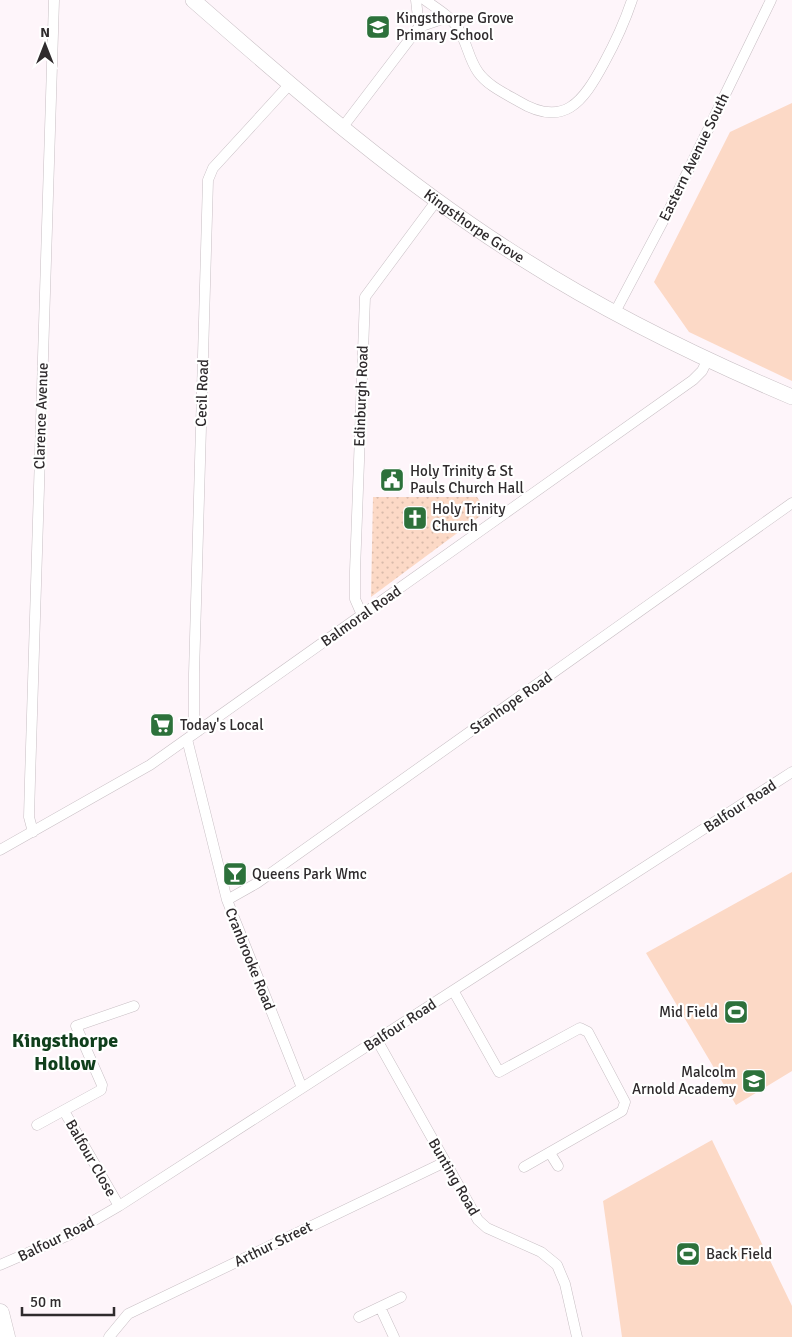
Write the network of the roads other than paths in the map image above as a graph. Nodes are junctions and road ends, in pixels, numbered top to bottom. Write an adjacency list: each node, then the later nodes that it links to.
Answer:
1 (54, 0): 20 (street, Clarence Avenue)
2 (193, 0): 9 (main road, Kingsthorpe Grove)
3 (416, 0): 8 (street)
4 (426, 0): 7 (street)
5 (632, 0): 7 (street)
6 (771, 0): 12 (street, Eastern Avenue South)
7 (448, 17): 8 (street)
8 (419, 28): 10 (street)
9 (289, 85): 10 (main road, Kingsthorpe Grove); 17 (street, Cecil Road)
10 (342, 128): 11 (main road, Kingsthorpe Grove)
11 (437, 200): 12 (main road, Kingsthorpe Grove); 16 (street, Edinburgh Road)
12 (614, 314): 13 (main road, Kingsthorpe Grove)
13 (707, 361): 14 (main road, Kingsthorpe Grove); 16 (street, Balmoral Road)
14 (792, 397)
15 (792, 503): 22 (street, Stanhope Road)
16 (362, 616): 17 (street, Balmoral Road)
17 (198, 731): 18 (street, Balmoral Road)
18 (188, 739): 20 (street, Balmoral Road); 22 (street, Cranbrooke Road)
19 (792, 772): 23 (street, Balfour Road)
20 (33, 832): 21 (street, Balmoral Road)
21 (0, 850)
22 (227, 900): 26 (street, Cranbrooke Road)
23 (454, 992): 25 (street, Balfour Road); 29 (street)
24 (134, 1006): 27 (street)
25 (377, 1040): 26 (street, Balfour Road); 30 (street, Bunting Road)
26 (302, 1088): 33 (street, Balfour Road)
27 (64, 1111): 28 (street); 33 (street, Balfour Close)
28 (37, 1125)
29 (550, 1153): 31 (street); 32 (street)
30 (445, 1162): 40 (street, Arthur Street); 42 (street, Bunting Road)
31 (558, 1166)
32 (524, 1167)
33 (119, 1206): 34 (street, Balfour Road)
34 (0, 1265)
35 (401, 1297): 36 (street)
36 (380, 1307): 38 (street); 41 (street)
37 (0, 1313): 39 (highway)
38 (359, 1317)
39 (6, 1337)
40 (109, 1337)
41 (394, 1337)
42 (577, 1337)

